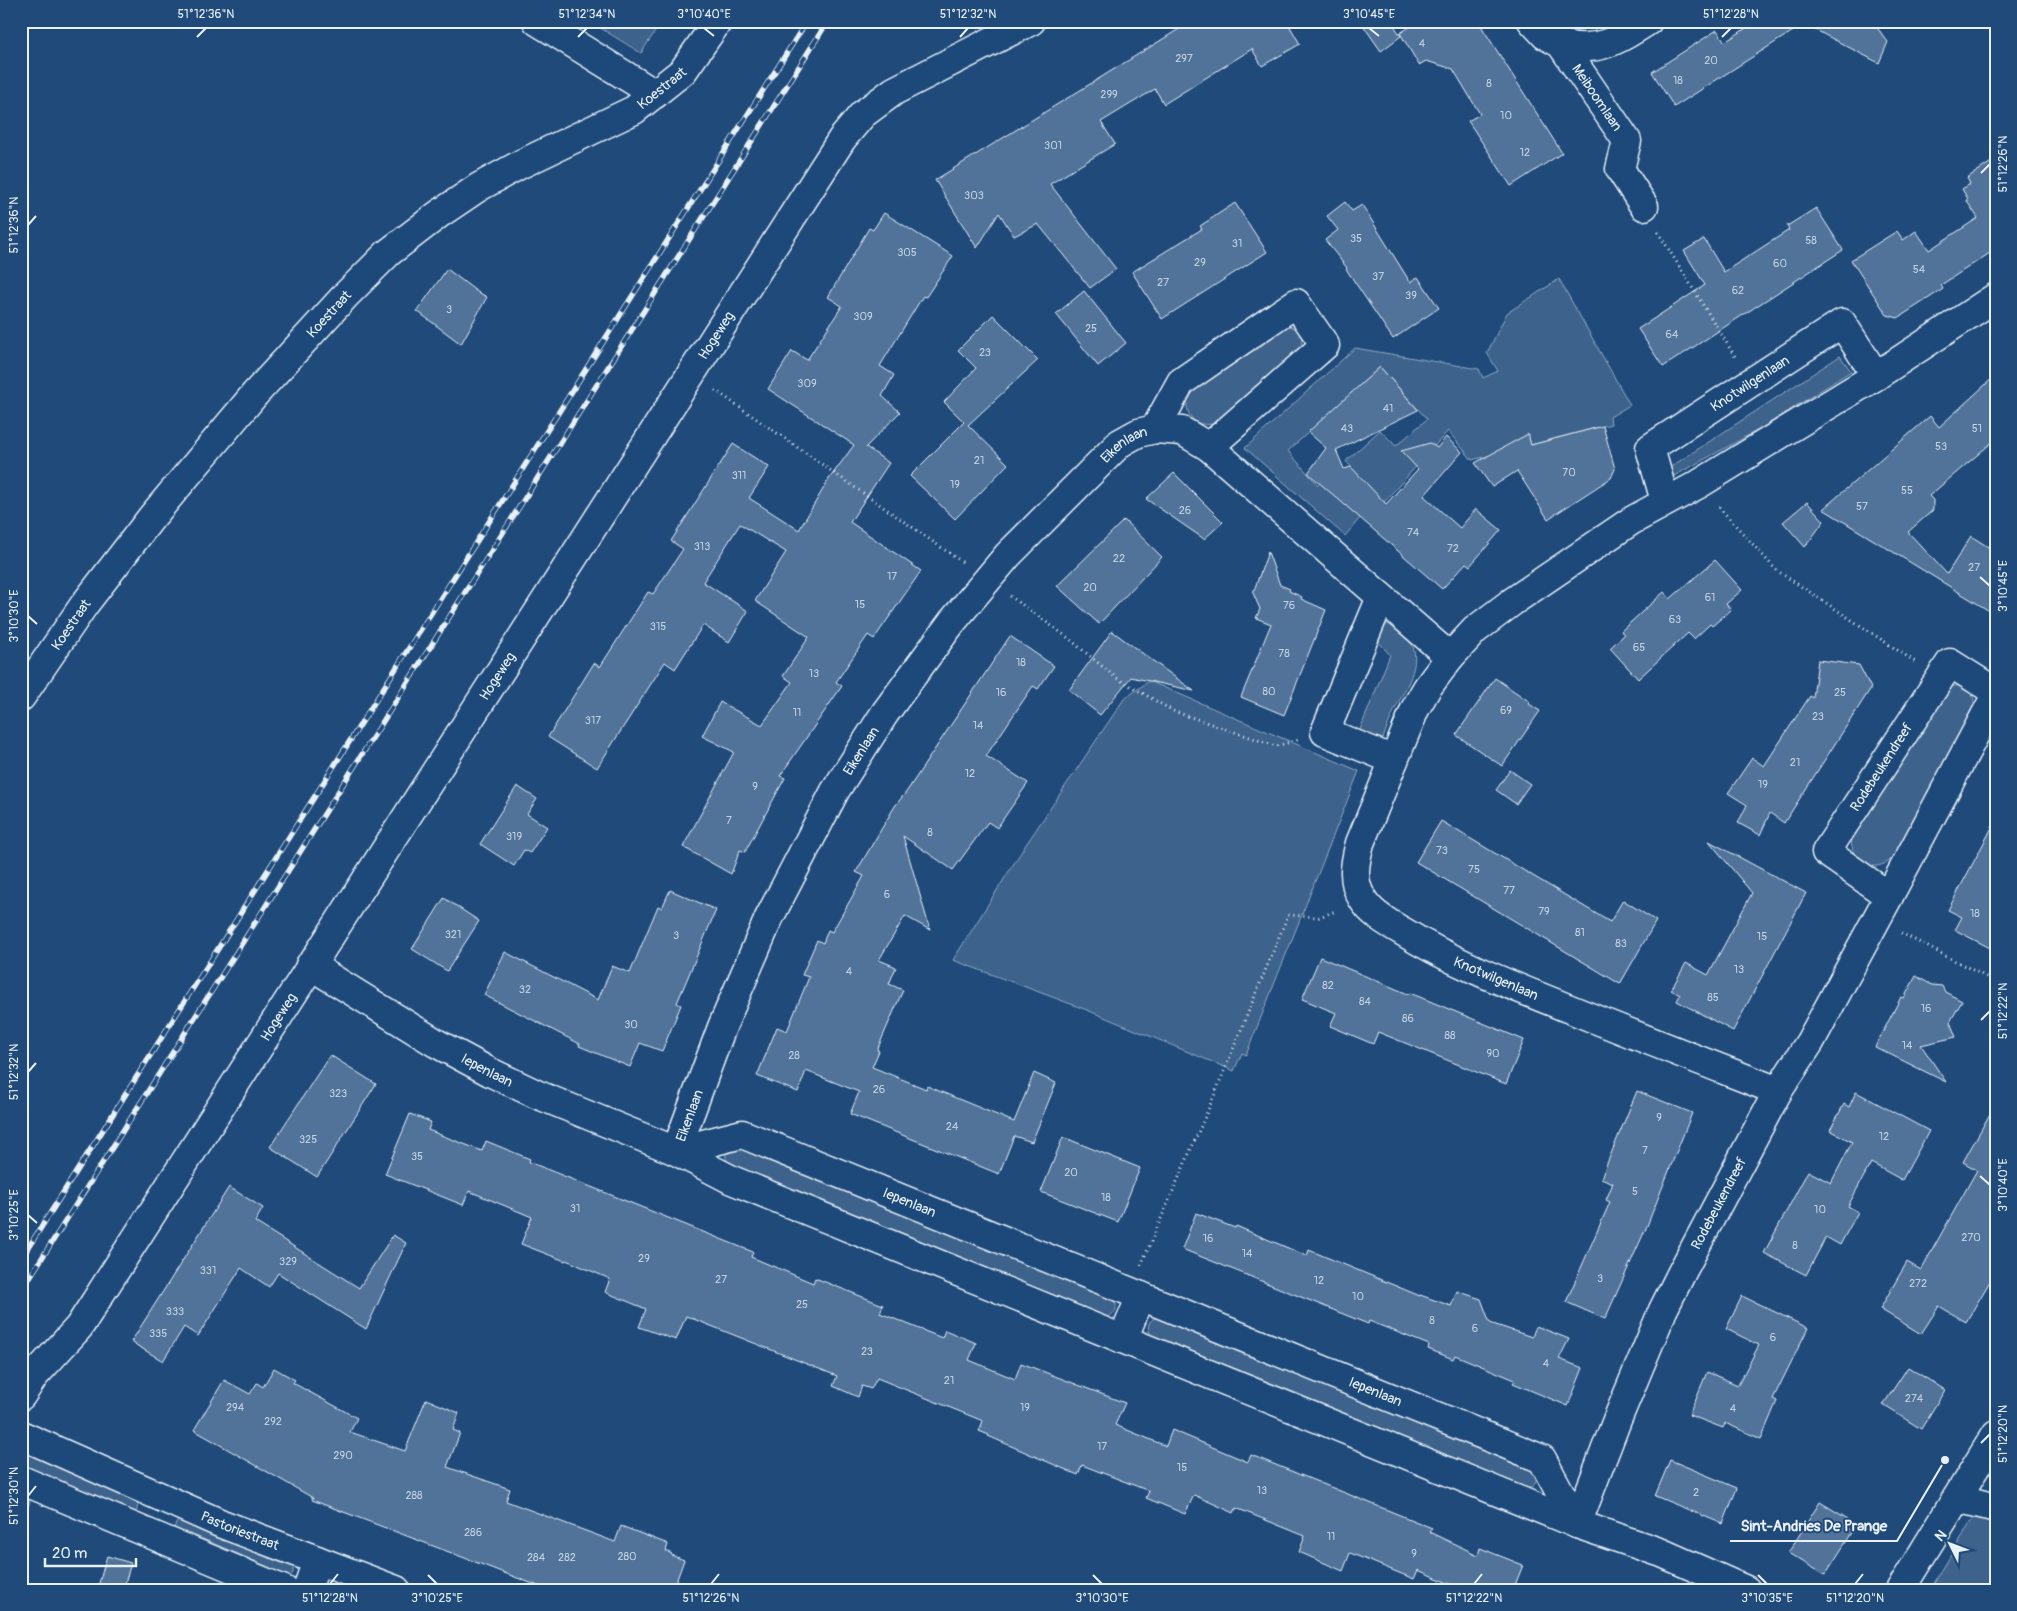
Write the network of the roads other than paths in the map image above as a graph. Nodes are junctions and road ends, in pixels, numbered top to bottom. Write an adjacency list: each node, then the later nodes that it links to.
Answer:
1 (537, 21): 7 (street)
2 (718, 21): 7 (street, Koestraat)
3 (1031, 21): 20 (street, Hogeweg)
4 (1532, 21): 6 (street, Meiboomlaan)
5 (1648, 21): 6 (street, Meiboomlaan)
6 (1561, 44): 8 (street, Meiboomlaan)
7 (655, 94): 17 (street, Koestraat)
8 (1644, 206)
9 (1996, 297): 10 (street, Knotwilgenlaan)
10 (1876, 376): 13 (street, Knotwilgenlaan); 13 (street, Knotwilgenlaan)
11 (1155, 429): 12 (street, Eikenlaan); 12 (street, Eikenlaan); 22 (street, Eikenlaan)
12 (1209, 447): 14 (street, Eikenlaan)
13 (1665, 501): 15 (street, Knotwilgenlaan)
14 (1381, 597): 15 (street); 18 (street)
15 (1450, 657): 18 (street, Knotwilgenlaan)
16 (1996, 694): 19 (street, Rodebeukendreef); 19 (street, Rodebeukendreef)
17 (21, 697)
18 (1394, 760): 21 (street, Knotwilgenlaan)
19 (1890, 896): 21 (street, Rodebeukendreef)
20 (310, 965): 22 (street, Iepenlaan); 25 (street, Hogeweg)
21 (1778, 1091): 32 (street, Rodebeukendreef)
22 (676, 1150): 23 (street, Iepenlaan); 24 (street, Iepenlaan)
23 (1140, 1296): 24 (street); 32 (street, Iepenlaan)
24 (1123, 1339): 32 (street, Iepenlaan)
25 (21, 1396)
26 (1996, 1434): 30 (street)
27 (21, 1435): 29 (street, Pastoriestraat)
28 (21, 1480): 33 (street)
29 (163, 1498): 33 (street); 34 (street, Pastoriestraat)
30 (1957, 1498): 31 (street); 39 (street)
31 (1996, 1508)
32 (1577, 1524): 38 (street, Iepenlaan)
33 (150, 1534): 35 (street)
34 (317, 1560): 36 (street); 37 (street, Pastoriestraat)
35 (284, 1590)
36 (307, 1590)
37 (396, 1590)
38 (1746, 1590)
39 (1900, 1590)

